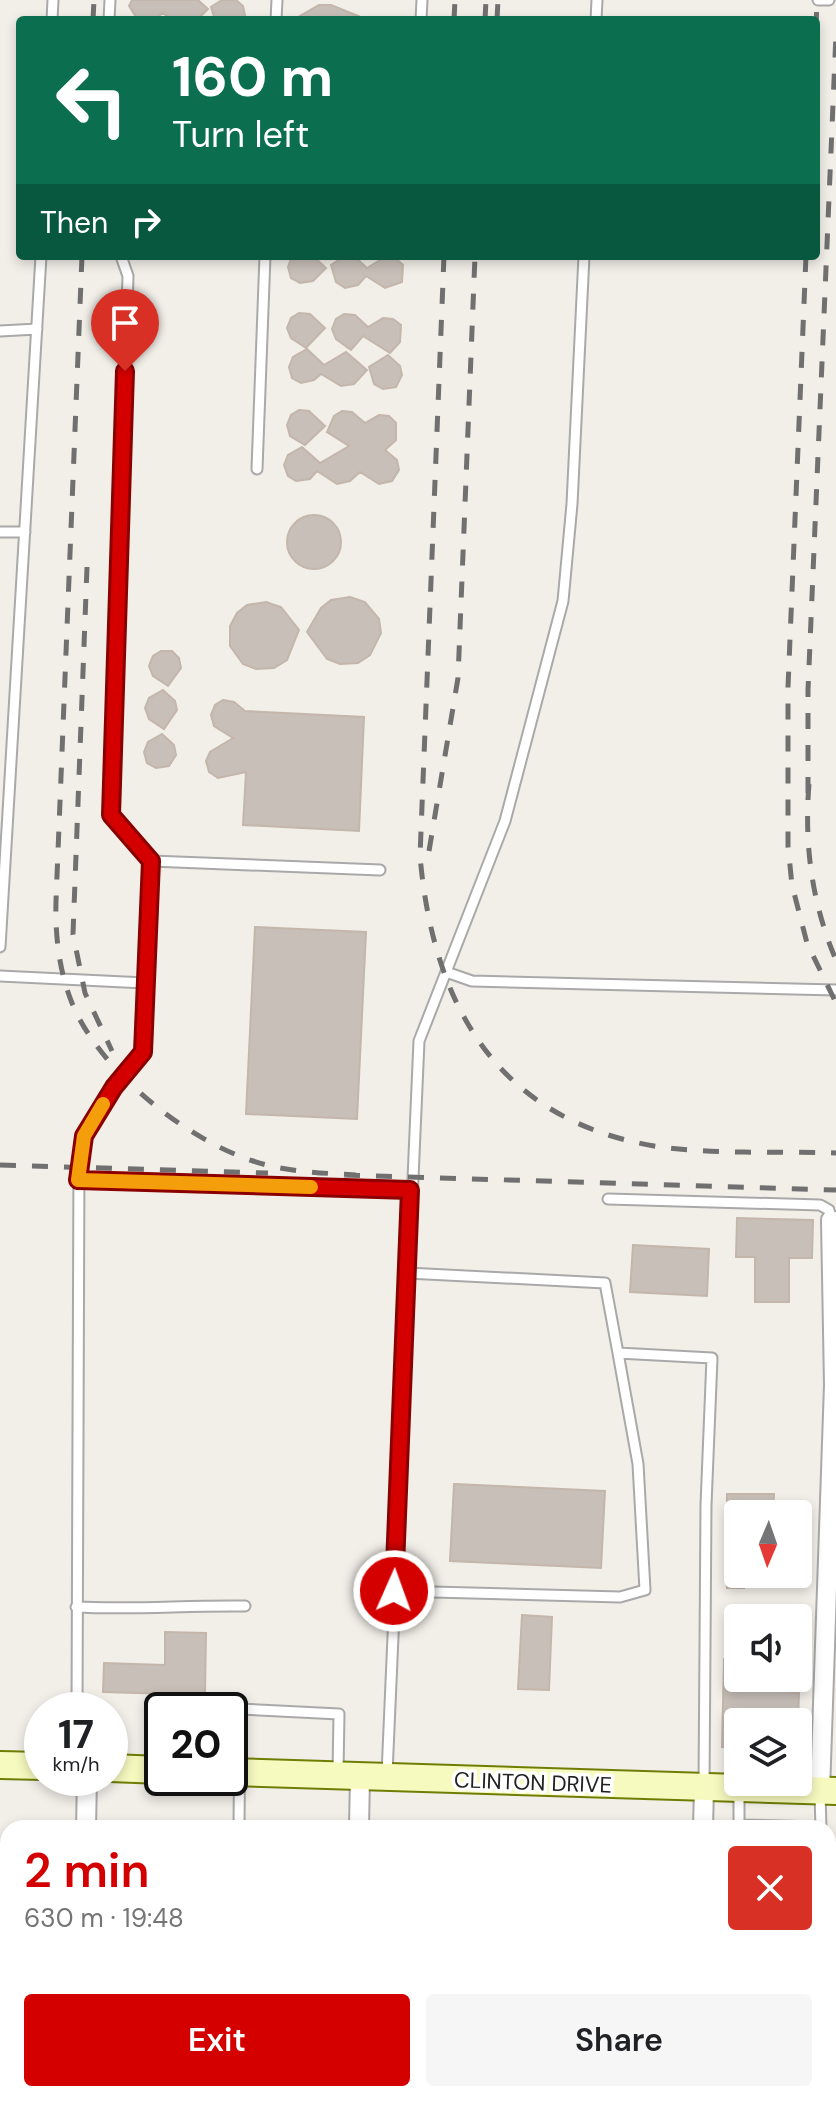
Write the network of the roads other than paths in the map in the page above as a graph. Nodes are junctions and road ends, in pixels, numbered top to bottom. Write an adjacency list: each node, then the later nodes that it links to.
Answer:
1 (818, 0): 2 (lane)
2 (829, 0): 3 (lane)
3 (836, 0)
4 (41, 260): 8 (lane)
5 (122, 260): 13 (lane)
6 (265, 260): 10 (lane)
7 (584, 260): 16 (lane)
8 (37, 329): 9 (lane); 12 (lane)
9 (0, 331)
10 (257, 469)
11 (0, 532): 12 (lane)
12 (25, 532): 15 (lane)
13 (151, 861): 14 (lane); 18 (lane)
14 (380, 870)
15 (0, 947)
16 (449, 973): 19 (lane); 21 (lane)
17 (0, 976): 18 (lane)
18 (145, 983): 20 (lane)
19 (836, 990)
20 (78, 1180): 21 (lane); 30 (lane)
21 (410, 1190): 24 (lane)
22 (608, 1199): 23 (lane)
23 (831, 1220): 26 (street)
24 (407, 1273): 25 (lane); 28 (lane)
25 (618, 1353): 28 (lane); 38 (lane)
26 (835, 1385): 27 (street)
27 (830, 1588): 40 (street)
28 (394, 1591): 37 (lane)
29 (245, 1606): 30 (lane)
30 (76, 1607): 31 (lane)
31 (77, 1692)
32 (248, 1709): 36 (lane)
33 (0, 1765): 34 (main road)
34 (24, 1766)
35 (248, 1772): 36 (main road, CLINTON DRIVE)
36 (349, 1776): 37 (main road, CLINTON DRIVE); 46 (street)
37 (387, 1777): 38 (main road, CLINTON DRIVE)
38 (704, 1787): 39 (main road, CLINTON DRIVE); 47 (street)
39 (724, 1788)
40 (828, 1791): 49 (lane)
41 (87, 1796): 44 (street)
42 (236, 1796): 45 (lane)
43 (739, 1796): 48 (lane)
44 (86, 1820)
45 (238, 1820)
46 (357, 1820)
47 (703, 1820)
48 (739, 1820)
49 (823, 1820)

